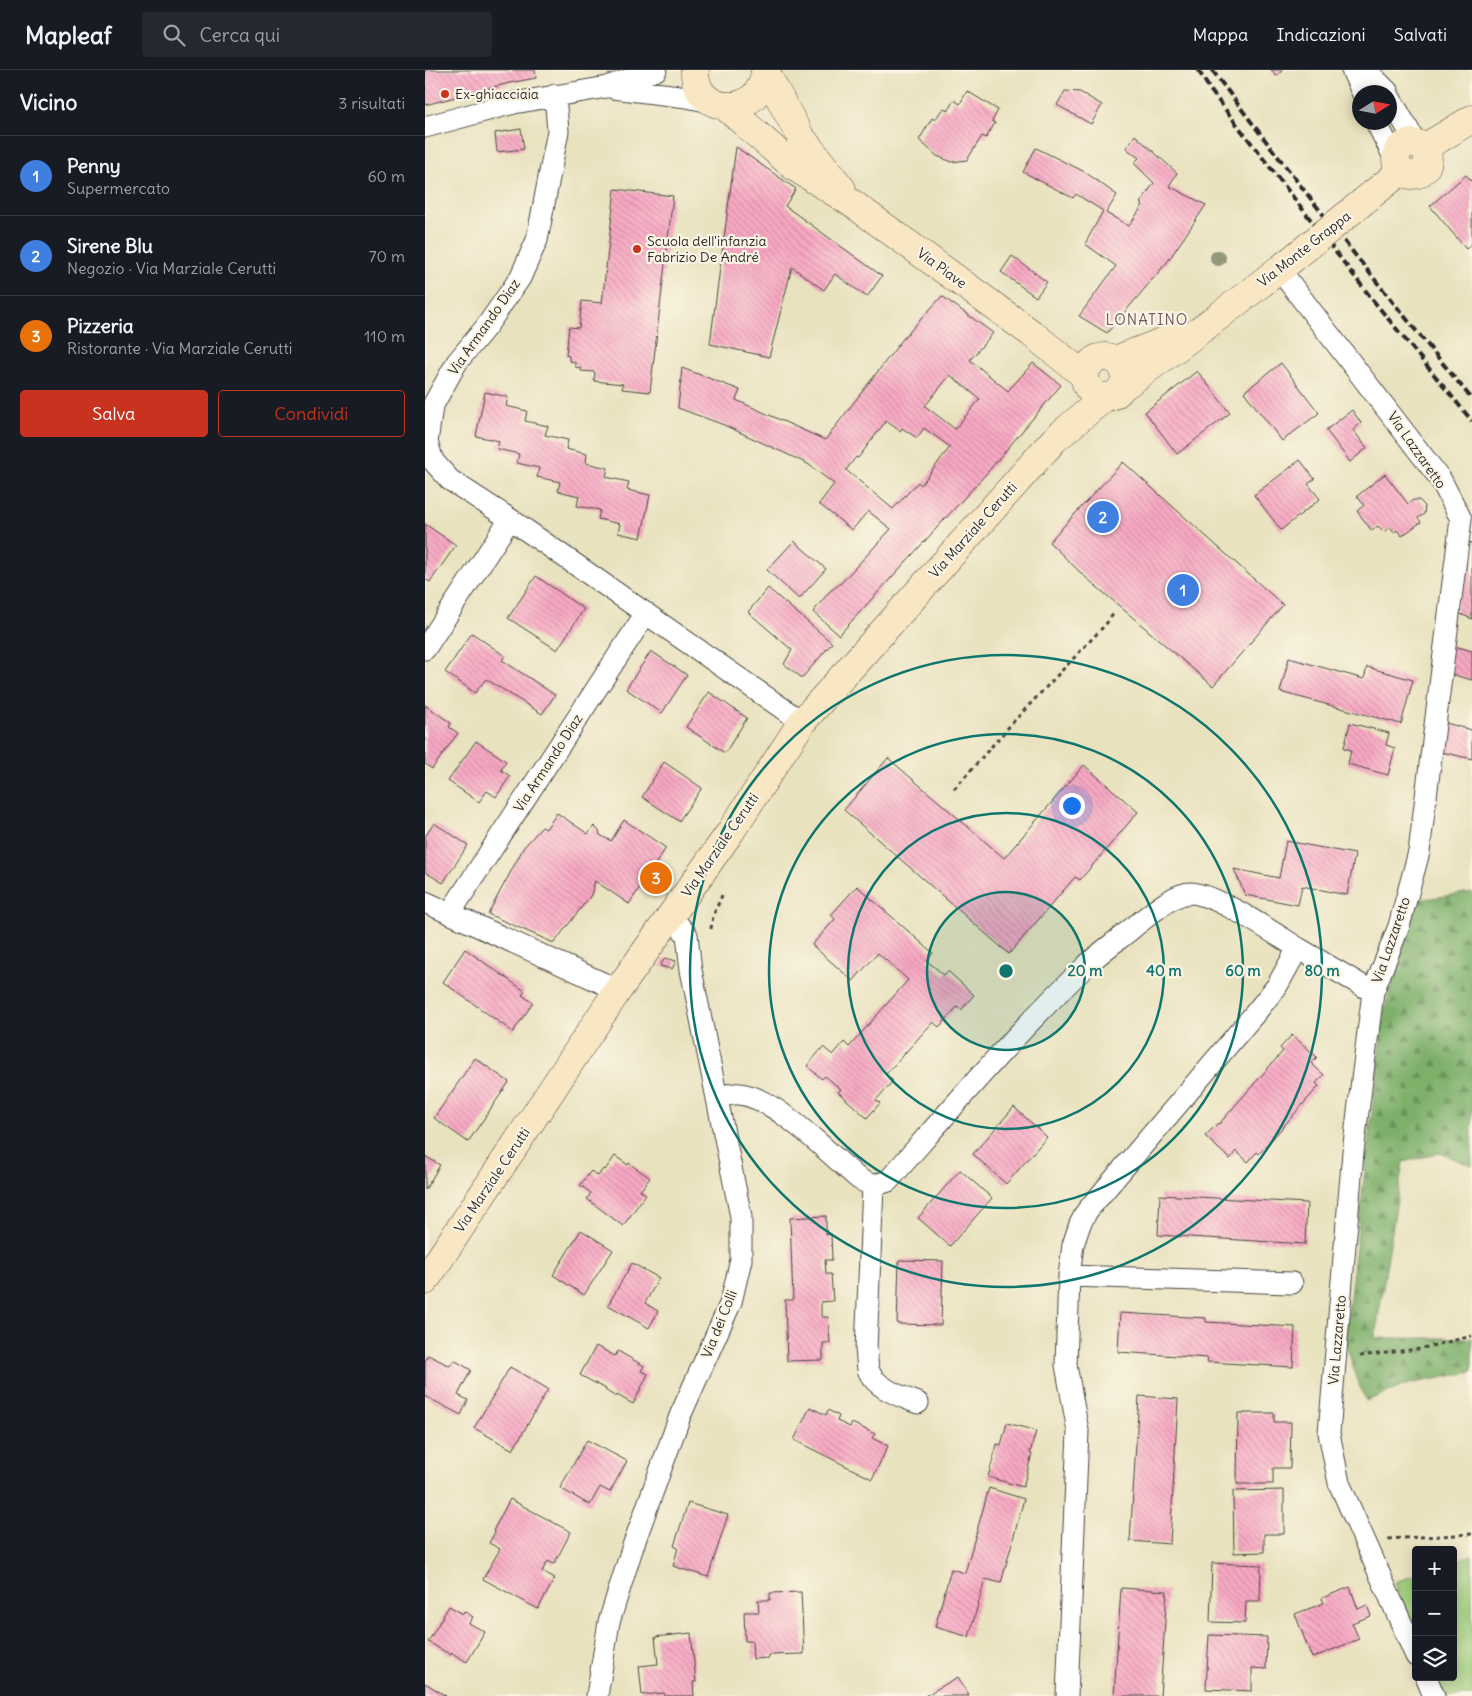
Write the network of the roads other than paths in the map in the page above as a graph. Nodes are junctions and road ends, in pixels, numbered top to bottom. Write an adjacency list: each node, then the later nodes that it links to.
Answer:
1 (656, 70): 8 (street)
2 (695, 70): 10 (main road, Via Piave)
3 (1352, 70): 6 (street)
4 (1366, 70): 7 (street)
5 (765, 71): 10 (main road); 17 (main road, Via Piave)
6 (1359, 85)
7 (1385, 85)
8 (607, 87): 9 (street); 10 (street)
9 (555, 95): 13 (street); 20 (street, Via Armando Diaz)
10 (721, 105): 17 (main road, Via Piave)
11 (1397, 111): 16 (street)
12 (1472, 119): 16 (main road, Via Monte Grappa)
13 (425, 127)
14 (1472, 129): 16 (main road, Via Monte Grappa)
15 (1385, 130): 16 (street)
16 (1413, 155): 18 (main road, Via Monte Grappa, bridge)
17 (853, 204): 19 (main road, Via Piave)
18 (1285, 265): 19 (main road, Via Monte Grappa); 21 (street, Via Lazzaretto)
19 (1102, 378): 24 (main road, Via Marziale Cerutti)
20 (510, 519): 22 (street, Via Armando Diaz); 23 (street)
21 (1466, 523): 30 (street, Via Lazzaretto)
22 (646, 613): 24 (street, Via Armando Diaz); 26 (street, Via Armando Diaz)
23 (425, 649)
24 (802, 722): 27 (main road, Via Marziale Cerutti)
25 (425, 902): 26 (street)
26 (450, 913): 29 (street)
27 (671, 915): 29 (main road, Via Marziale Cerutti); 31 (street, Via dei Colli)
28 (1298, 948): 30 (street); 32 (street); 33 (street)
29 (618, 990): 34 (main road, Via Marziale Cerutti)
30 (1373, 992): 37 (street, Via Lazzaretto)
31 (717, 1097): 32 (street); 39 (street, Via dei Colli)
32 (873, 1186): 36 (street)
33 (1069, 1276): 35 (street); 40 (street)
34 (425, 1281)
35 (1292, 1283)
36 (918, 1402)
37 (1412, 1647)
38 (1427, 1681): 41 (street)
39 (597, 1696)
40 (1067, 1696)
41 (1434, 1696)

